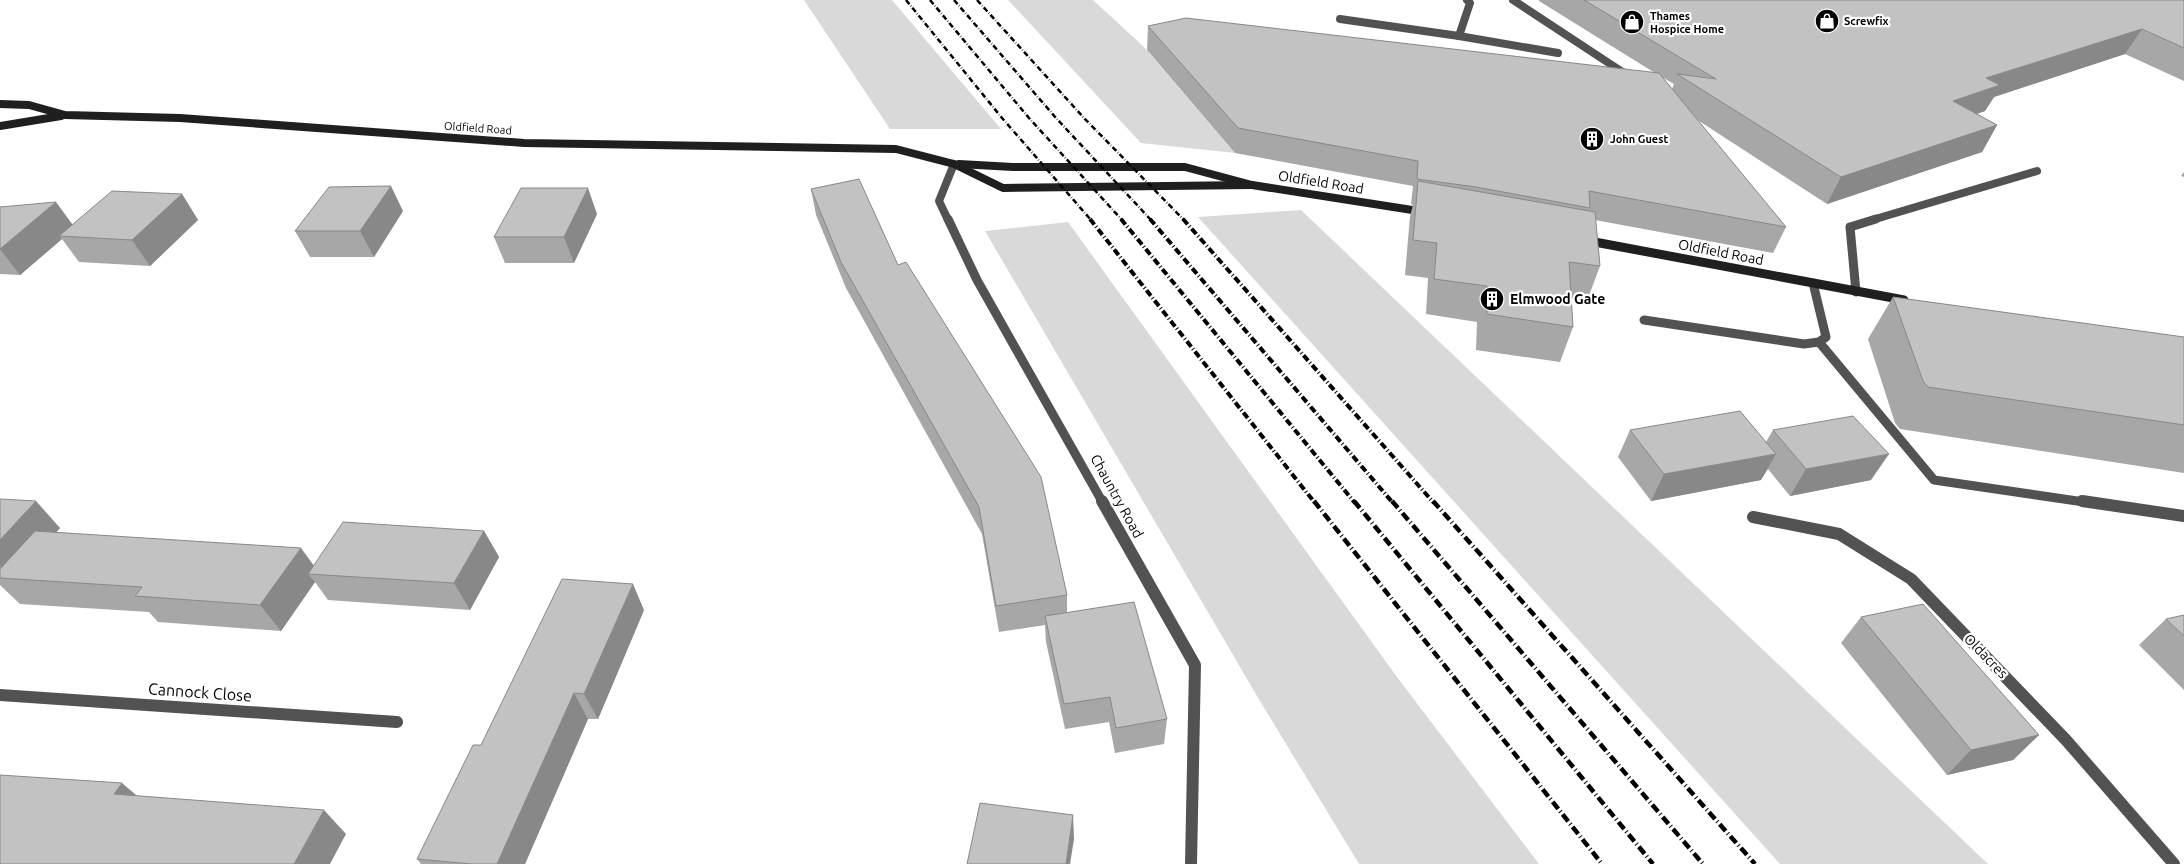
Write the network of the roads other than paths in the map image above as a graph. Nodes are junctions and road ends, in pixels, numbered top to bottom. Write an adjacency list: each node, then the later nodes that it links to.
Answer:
1 (1467, 0): 4 (street)
2 (1513, 0): 6 (street)
3 (1340, 19): 4 (street)
4 (1459, 36): 5 (street)
5 (1558, 54)
6 (1628, 75)
7 (0, 104): 8 (main road, Oldfield Road)
8 (65, 115): 9 (main road); 10 (main road, Oldfield Road)
9 (0, 126)
10 (954, 164): 12 (main road, Oldfield Road); 12 (main road, Oldfield Road); 24 (street, Chauntry Road)
11 (2037, 171): 16 (street)
12 (1252, 184): 13 (main road, Oldfield Road)
13 (1432, 213)
14 (1575, 239): 15 (main road, Oldfield Road)
15 (1813, 283): 16 (main road, Oldfield Road); 19 (street)
16 (1856, 292): 17 (main road, Oldfield Road)
17 (1914, 302)
18 (1644, 320): 19 (street)
19 (1819, 342): 21 (street)
20 (1753, 516): 25 (street, Oldacres)
21 (2184, 516)
22 (0, 695): 23 (street, Cannock Close)
23 (397, 722)
24 (1191, 864)
25 (2174, 864)

